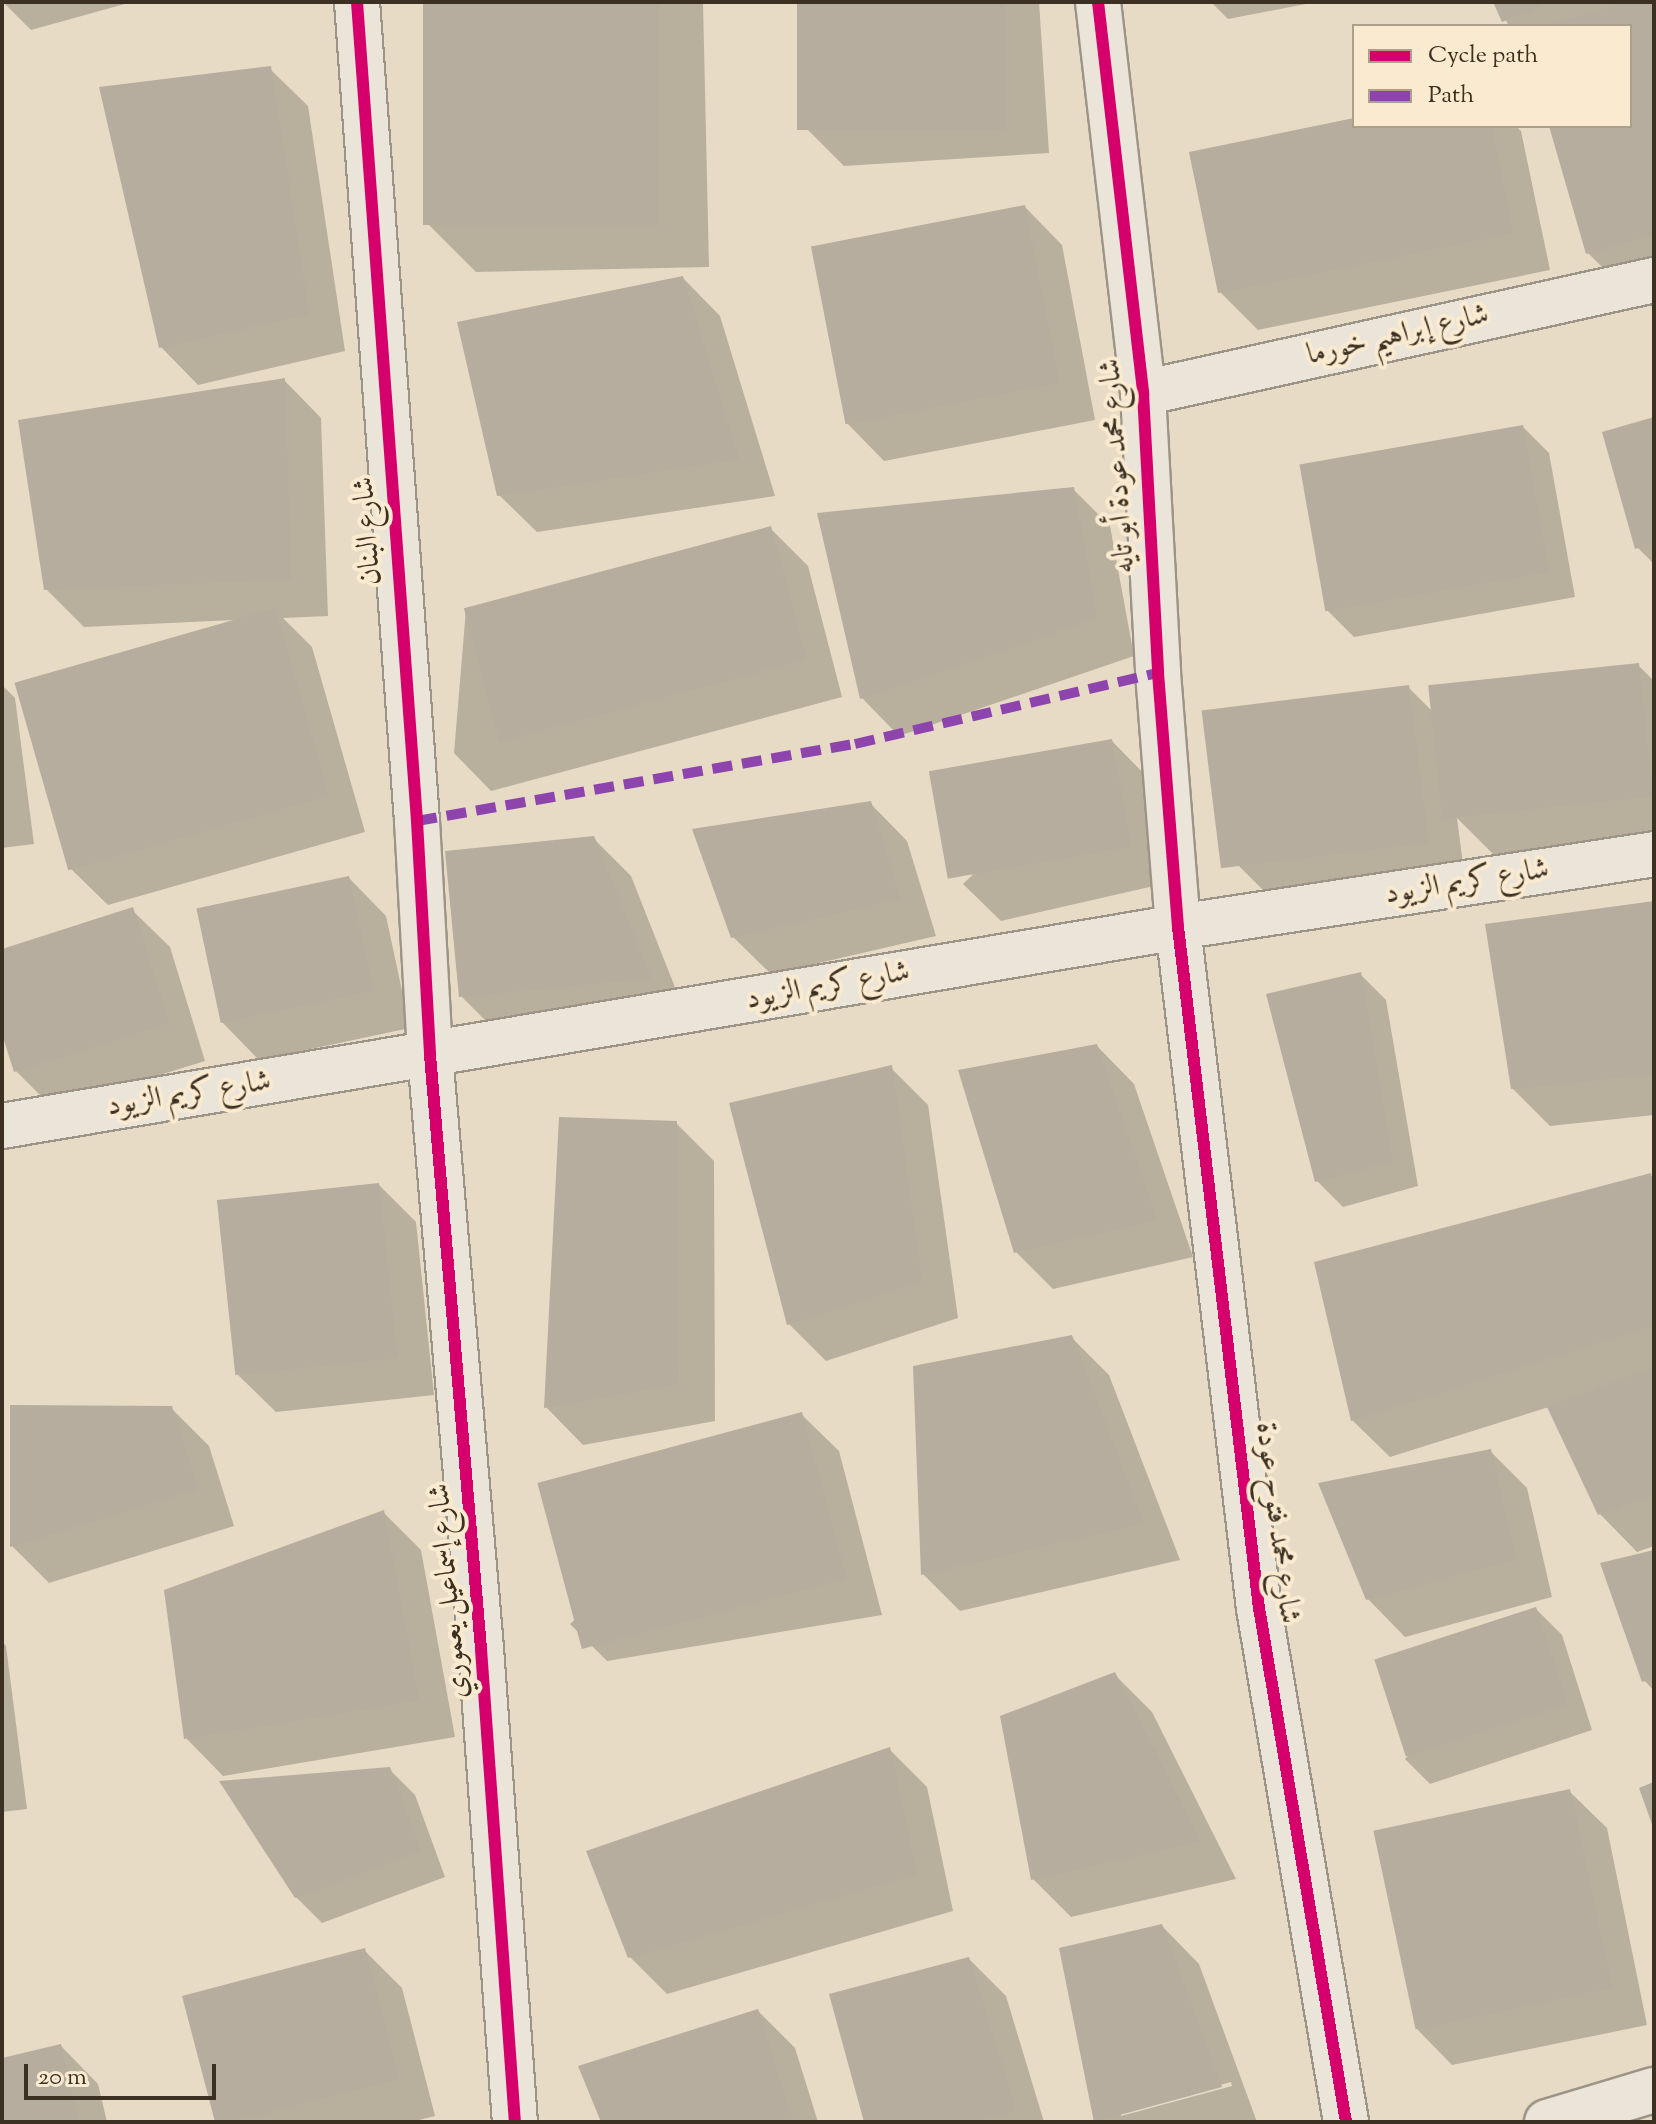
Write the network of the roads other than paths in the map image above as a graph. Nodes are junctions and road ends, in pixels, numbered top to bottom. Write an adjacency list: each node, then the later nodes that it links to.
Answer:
1 (357, 2): 7 (street, شارع البنان)
2 (1098, 2): 4 (street, شارع محمد عودة أبو تايه)
3 (1654, 280): 4 (street, شارع إبراهيم خورما)
4 (1143, 393): 6 (street, شارع محمد عودة أبو تايه)
5 (1654, 854): 6 (street, شارع كريم الزيود)
6 (1178, 927): 7 (street, شارع كريم الزيود); 11 (street, شارع محمد فتوح عودة)
7 (430, 1055): 8 (street, شارع كريم الزيود); 10 (street, شارع إسماعيل يعموري)
8 (2, 1126)
9 (1654, 2090): 12 (street)
10 (515, 2122)
11 (1346, 2122)
12 (1547, 2122)

